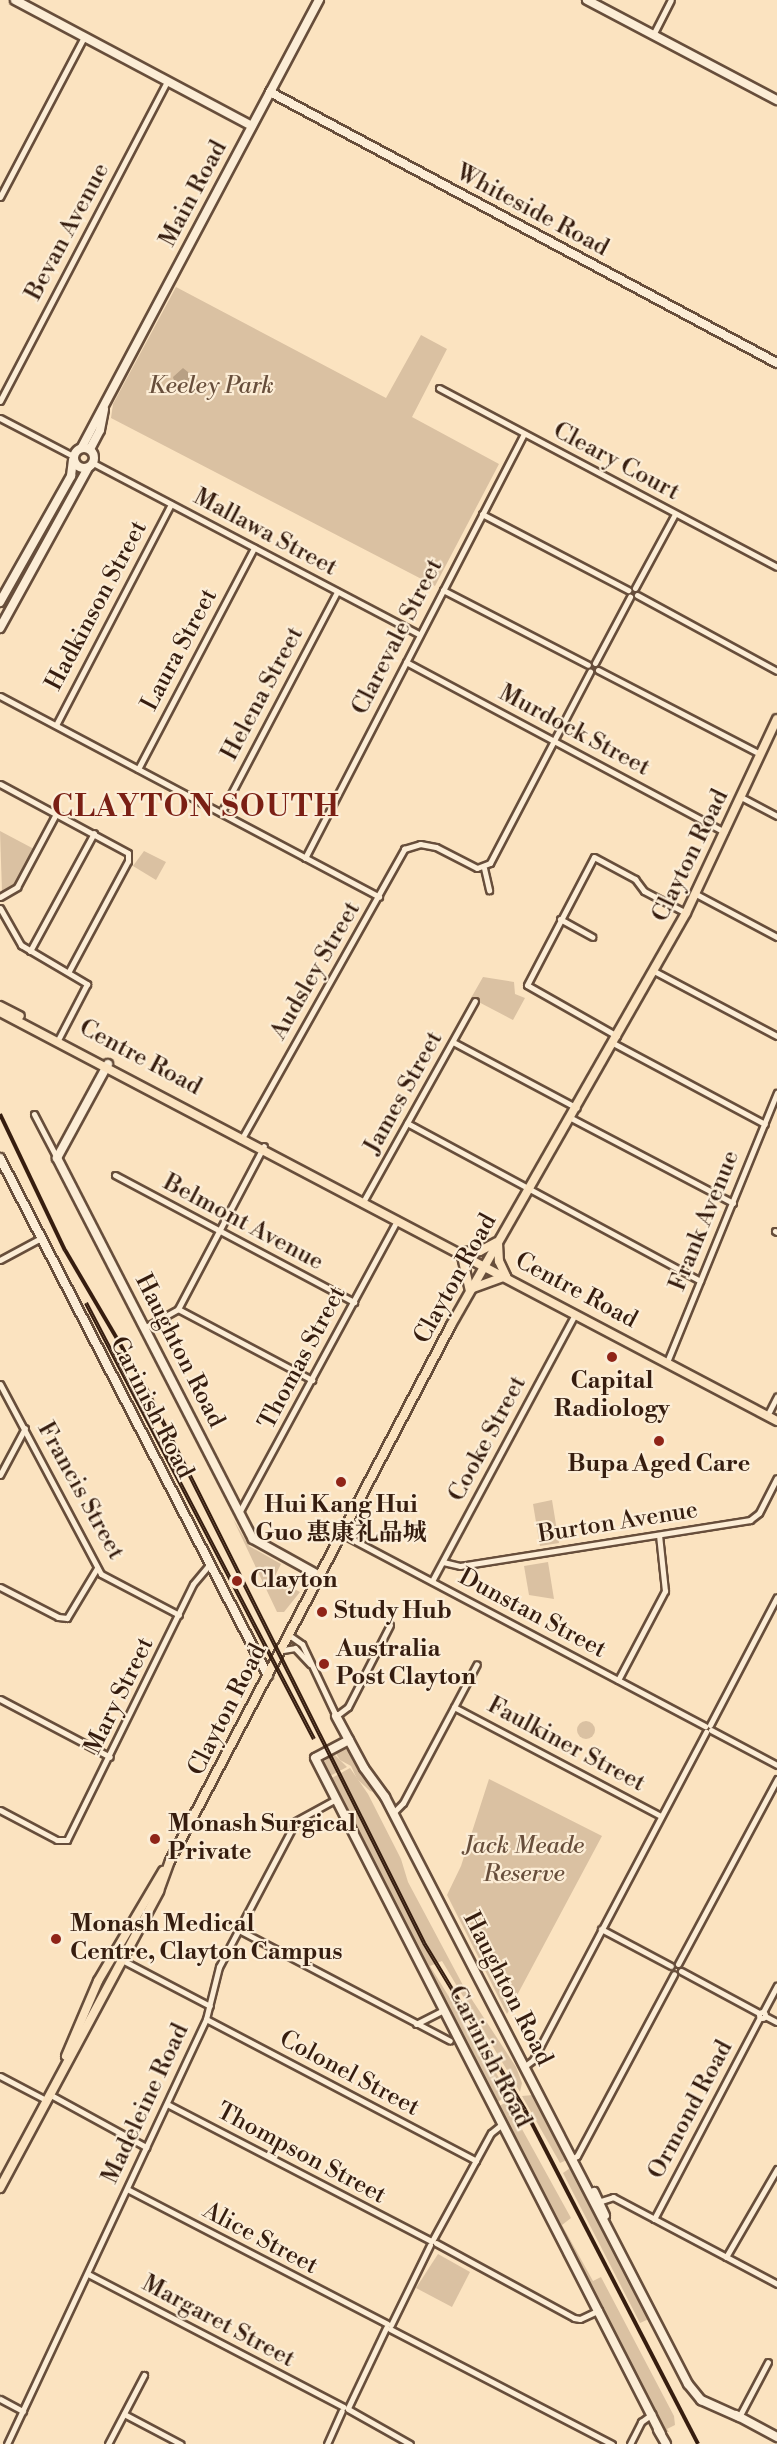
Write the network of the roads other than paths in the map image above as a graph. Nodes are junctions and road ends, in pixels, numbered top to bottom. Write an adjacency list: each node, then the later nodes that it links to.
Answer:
1 (15, 0): 6 (street)
2 (318, 0): 8 (street, Main Road)
3 (587, 0): 5 (street)
4 (671, 0): 5 (street)
5 (653, 35): 9 (street)
6 (84, 37): 7 (street); 11 (street)
7 (168, 80): 10 (street); 14 (street, Bevan Avenue)
8 (270, 92): 10 (street, Main Road); 12 (street, Whiteside Road)
9 (777, 100)
10 (252, 126): 17 (street, Main Road)
11 (0, 197)
12 (777, 363)
13 (439, 388): 16 (street, Cleary Court)
14 (0, 401)
15 (0, 418): 18 (street)
16 (524, 434): 21 (street, Clarevale Street); 22 (street, Cleary Court)
17 (86, 448): 18 (street); 19 (street)
18 (73, 458): 19 (street); 25 (street)
19 (90, 465): 20 (street, Mallawa Street); 26 (street)
20 (171, 504): 23 (street, Mallawa Street); 44 (street, Hadkinson Street)
21 (482, 514): 28 (street, Clarevale Street); 29 (street)
22 (675, 514): 24 (street, Cleary Court); 27 (street)
23 (254, 548): 30 (street, Mallawa Street); 47 (street, Laura Street)
24 (777, 567)
25 (15, 574): 26 (street); 33 (street)
26 (25, 580): 34 (street)
27 (635, 588): 29 (street); 31 (street)
28 (443, 590): 35 (street, Clarevale Street); 38 (street)
29 (628, 590): 32 (street)
30 (337, 592): 35 (street, Mallawa Street); 50 (street, Helena Street)
31 (637, 595): 32 (street); 40 (street)
32 (630, 597): 37 (street)
33 (0, 603)
34 (0, 628)
35 (420, 635): 36 (street, Clarevale Street)
36 (406, 662): 45 (street, Murdock Street); 55 (street, Clarevale Street)
37 (595, 663): 38 (street); 39 (street)
38 (588, 665): 41 (street)
39 (598, 670): 41 (street); 46 (street)
40 (777, 671)
41 (590, 672): 45 (street)
42 (0, 696): 44 (street)
43 (777, 718): 46 (main road, Clayton Road)
44 (56, 726): 47 (street)
45 (554, 741): 53 (street, Murdock Street); 56 (street)
46 (760, 754): 49 (main road, Clayton Road)
47 (138, 769): 50 (street)
48 (0, 784): 51 (street)
49 (741, 797): 52 (street); 53 (main road, Clayton Road)
50 (221, 813): 55 (street)
51 (56, 814): 54 (street); 59 (street)
52 (777, 816)
53 (725, 832): 58 (main road, Clayton Road)
54 (94, 833): 66 (street); 68 (street)
55 (305, 858): 60 (street)
56 (484, 868): 57 (street); 60 (street, Audsley Street)
57 (489, 890)
58 (696, 894): 62 (main road, Clayton Road); 65 (street)
59 (0, 897)
60 (379, 897): 83 (street, Audsley Street)
61 (0, 908): 66 (street)
62 (686, 913): 63 (street); 67 (main road, Clayton Road)
63 (560, 919): 64 (street); 74 (street)
64 (592, 937)
65 (777, 937)
66 (30, 951): 68 (street)
67 (654, 971): 72 (street); 74 (main road, Clayton Road)
68 (69, 972): 73 (street)
69 (475, 1001): 75 (street, James Street)
70 (0, 1006): 73 (main road, Centre Road)
71 (0, 1012): 76 (main road, Centre Road)
72 (777, 1036)
73 (59, 1038): 76 (main road, Centre Road)
74 (615, 1040): 78 (main road, Clayton Road); 82 (street)
75 (453, 1042): 78 (street); 81 (street, James Street)
76 (107, 1066): 83 (main road, Centre Road); 86 (street)
77 (777, 1093): 82 (street, Frank Avenue)
78 (577, 1108): 80 (main road, Clayton Road)
79 (34, 1114): 86 (street, Haughton Road)
80 (571, 1118): 88 (main road, Clayton Road); 90 (street)
81 (408, 1123): 88 (street); 89 (street, James Street)
82 (765, 1124): 90 (street, Frank Avenue)
83 (242, 1138): 84 (main road, Centre Road)
84 (262, 1148): 89 (main road, Centre Road); 92 (street)
85 (0, 1158): 93 (street, Carinish Road)
86 (57, 1158): 104 (street, Haughton Road)
87 (115, 1175): 92 (street, Belmont Avenue)
88 (529, 1189): 94 (main road, Clayton Road); 99 (street)
89 (359, 1200): 91 (main road, Centre Road)
90 (733, 1203): 99 (street, Frank Avenue)
91 (398, 1220): 95 (main road, Centre Road); 101 (street, Thomas Street)
92 (219, 1231): 101 (street, Belmont Avenue); 102 (street)
93 (41, 1238): 96 (street); 118 (street, Carinish Road)
94 (498, 1242): 95 (main road); 97 (main road, Clayton Road); 98 (main road)
95 (461, 1252): 97 (main road, Centre Road); 100 (main road)
96 (0, 1260)
97 (484, 1265): 98 (main road, Centre Road); 100 (main road, Clayton Road)
98 (506, 1276): 100 (main road); 103 (main road, Centre Road)
99 (700, 1281): 105 (street, Frank Avenue)
100 (470, 1290): 115 (main road, Clayton Road)
101 (354, 1302): 106 (street, Thomas Street)
102 (178, 1309): 104 (street); 106 (street)
103 (575, 1314): 105 (main road, Centre Road); 117 (street, Cooke Street)
104 (144, 1328): 114 (street, Haughton Road)
105 (667, 1362): 109 (main road, Centre Road)
106 (312, 1380): 114 (street, Thomas Street)
107 (0, 1384): 111 (street, Francis Street)
108 (777, 1396): 109 (street)
109 (767, 1416): 110 (main road, Centre Road)
110 (777, 1421)
111 (25, 1428): 112 (street); 119 (street, Francis Street)
112 (0, 1475)
113 (777, 1478): 116 (street, Burton Avenue)
114 (240, 1511): 120 (street, Haughton Road)
115 (342, 1534): 120 (main road, Clayton Road); 121 (street, Dunstan Street)
116 (659, 1535): 117 (street, Burton Avenue); 131 (street)
117 (443, 1562): 121 (street, Cooke Street)
118 (210, 1564): 124 (street, Mary Street); 130 (street, Carinish Road)
119 (97, 1568): 122 (street); 124 (street, Francis Street)
120 (320, 1576): 126 (main road, Clayton Road)
121 (432, 1581): 131 (street, Dunstan Street)
122 (0, 1587)
123 (777, 1598): 135 (street)
124 (179, 1615): 137 (street, Mary Street)
125 (390, 1626): 134 (street)
126 (290, 1635): 127 (main road, Clayton Road); 129 (street, Haughton Road)
127 (280, 1653): 129 (street); 130 (main road, Clayton Road)
128 (477, 1664): 133 (street)
129 (311, 1665): 134 (street, Haughton Road)
130 (268, 1676): 144 (main road, Clayton Road)
131 (618, 1680): 135 (street, Dunstan Street)
132 (0, 1699): 137 (street)
133 (454, 1707): 142 (street); 143 (street, Faulkiner Street)
134 (336, 1716): 136 (street, Haughton Road)
135 (708, 1728): 138 (street, Dunstan Street); 143 (street)
136 (349, 1740): 140 (street, Carinish Road); 142 (street, Haughton Road)
137 (110, 1757): 141 (street, Mary Street)
138 (777, 1765)
139 (777, 1779): 148 (street)
140 (336, 1799): 146 (street, Madeleine Road); 154 (street, Carinish Road)
141 (0, 1810)
142 (393, 1813): 160 (street, Haughton Road)
143 (661, 1816): 145 (street)
144 (170, 1861): 147 (main road, Clayton Road); 161 (main road, Clayton Road)
145 (601, 1929): 149 (street); 160 (street)
146 (239, 1930): 153 (street, Madeleine Road); 158 (street)
147 (122, 1960): 153 (street); 161 (main road, Clayton Road)
148 (678, 1964): 149 (street); 150 (street)
149 (671, 1966): 151 (street)
150 (681, 1971): 151 (street); 155 (street)
151 (674, 1974): 167 (street)
152 (777, 1986): 155 (street, Ormond Road)
153 (210, 2006): 156 (street, Madeleine Road)
154 (444, 2010): 158 (street); 165 (street, Carinish Road)
155 (762, 2015): 157 (street); 174 (street, Ormond Road)
156 (206, 2019): 164 (street, Madeleine Road); 168 (street, Colonel Street)
157 (777, 2022)
158 (417, 2024): 159 (street)
159 (450, 2041)
160 (525, 2066): 167 (street, Haughton Road)
161 (63, 2068): 163 (main road, Clayton Road)
162 (0, 2076): 163 (street)
163 (48, 2097): 166 (street); 170 (main road, Clayton Road)
164 (167, 2104): 166 (street, Madeleine Road); 175 (street, Thompson Street)
165 (504, 2127): 168 (street); 179 (street, Carinish Road)
166 (146, 2147): 172 (street, Madeleine Road)
167 (573, 2158): 173 (street, Haughton Road)
168 (476, 2161): 175 (street)
169 (777, 2169): 176 (street)
170 (3, 2175): 171 (main road, Clayton Road)
171 (0, 2188)
172 (127, 2189): 177 (street, Madeleine Road); 180 (street, Alice Street)
173 (598, 2202): 174 (street); 188 (street, Haughton Road)
174 (654, 2219): 176 (street)
175 (433, 2244): 179 (street, Thompson Street); 180 (street)
176 (726, 2257): 178 (street)
177 (88, 2274): 184 (street, Margaret Street); 185 (street, Madeleine Road)
178 (777, 2284)
179 (599, 2310): 187 (street, Carinish Road)
180 (389, 2327): 184 (street); 195 (street, Alice Street)
181 (768, 2362): 188 (street)
182 (144, 2375): 186 (street)
183 (0, 2399): 185 (street)
184 (345, 2410): 193 (street); 194 (street, Margaret Street)
185 (23, 2411): 190 (street, Madeleine Road)
186 (124, 2414): 191 (street); 192 (street)
187 (652, 2417): 196 (street); 197 (street, Carinish Road)
188 (739, 2417): 189 (street)
189 (777, 2437)
190 (7, 2444)
191 (108, 2444)
192 (181, 2444)
193 (327, 2444)
194 (410, 2444)
195 (610, 2444)
196 (630, 2444)
197 (666, 2444)

